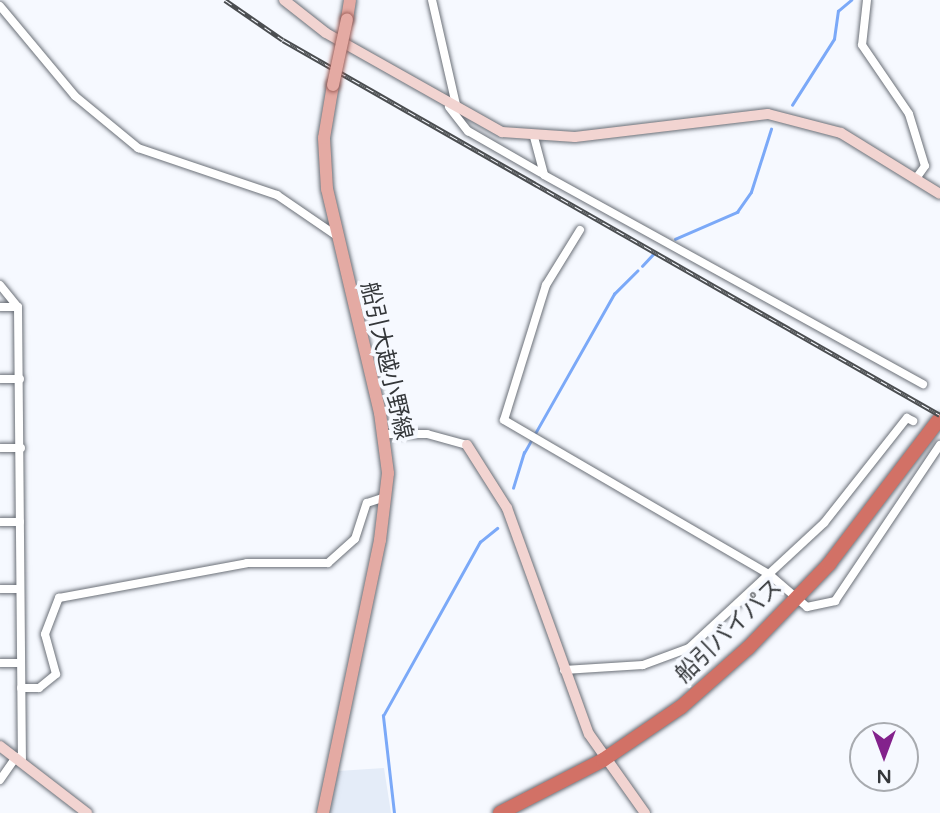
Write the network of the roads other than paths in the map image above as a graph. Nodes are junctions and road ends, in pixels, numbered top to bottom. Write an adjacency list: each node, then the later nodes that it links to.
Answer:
1 (284, 0): 6 (street)
2 (351, 0): 12 (main road, 船引大越小野線, bridge)
3 (432, 0): 6 (street)
4 (867, 0): 9 (street)
5 (0, 6): 12 (street)
6 (453, 109): 7 (street); 8 (street)
7 (534, 137): 8 (street); 9 (street)
8 (544, 175): 18 (street)
9 (917, 177): 10 (street)
10 (940, 194)
11 (580, 229): 29 (street)
12 (334, 234): 21 (main road, 船引大越小野線)
13 (0, 285): 15 (street)
14 (0, 307): 15 (street)
15 (18, 307): 17 (street)
16 (0, 379): 17 (street)
17 (20, 379): 25 (street)
18 (923, 384)
19 (938, 421): 32 (highway, 船引バイパス)
20 (914, 422): 29 (street)
21 (384, 434): 22 (street); 26 (main road, 船引大越小野線)
22 (467, 445): 35 (street)
23 (940, 445): 32 (street)
24 (0, 448): 25 (street)
25 (21, 448): 28 (street)
26 (386, 496): 36 (street); 42 (main road, 船引大越小野線)
27 (0, 522): 28 (street)
28 (20, 522): 31 (street)
29 (770, 575): 32 (street); 35 (street)
30 (0, 589): 31 (street)
31 (20, 589): 34 (street)
32 (796, 600): 39 (highway, 船引バイパス)
33 (0, 663): 34 (street)
34 (20, 663): 36 (street)
35 (564, 670): 39 (street)
36 (21, 688): 38 (street)
37 (0, 746): 38 (street)
38 (19, 760): 40 (street); 41 (street)
39 (603, 760): 43 (highway, 船引バイパス); 44 (street)
40 (0, 780)
41 (87, 813)
42 (323, 813)
43 (500, 813)
44 (645, 813)

